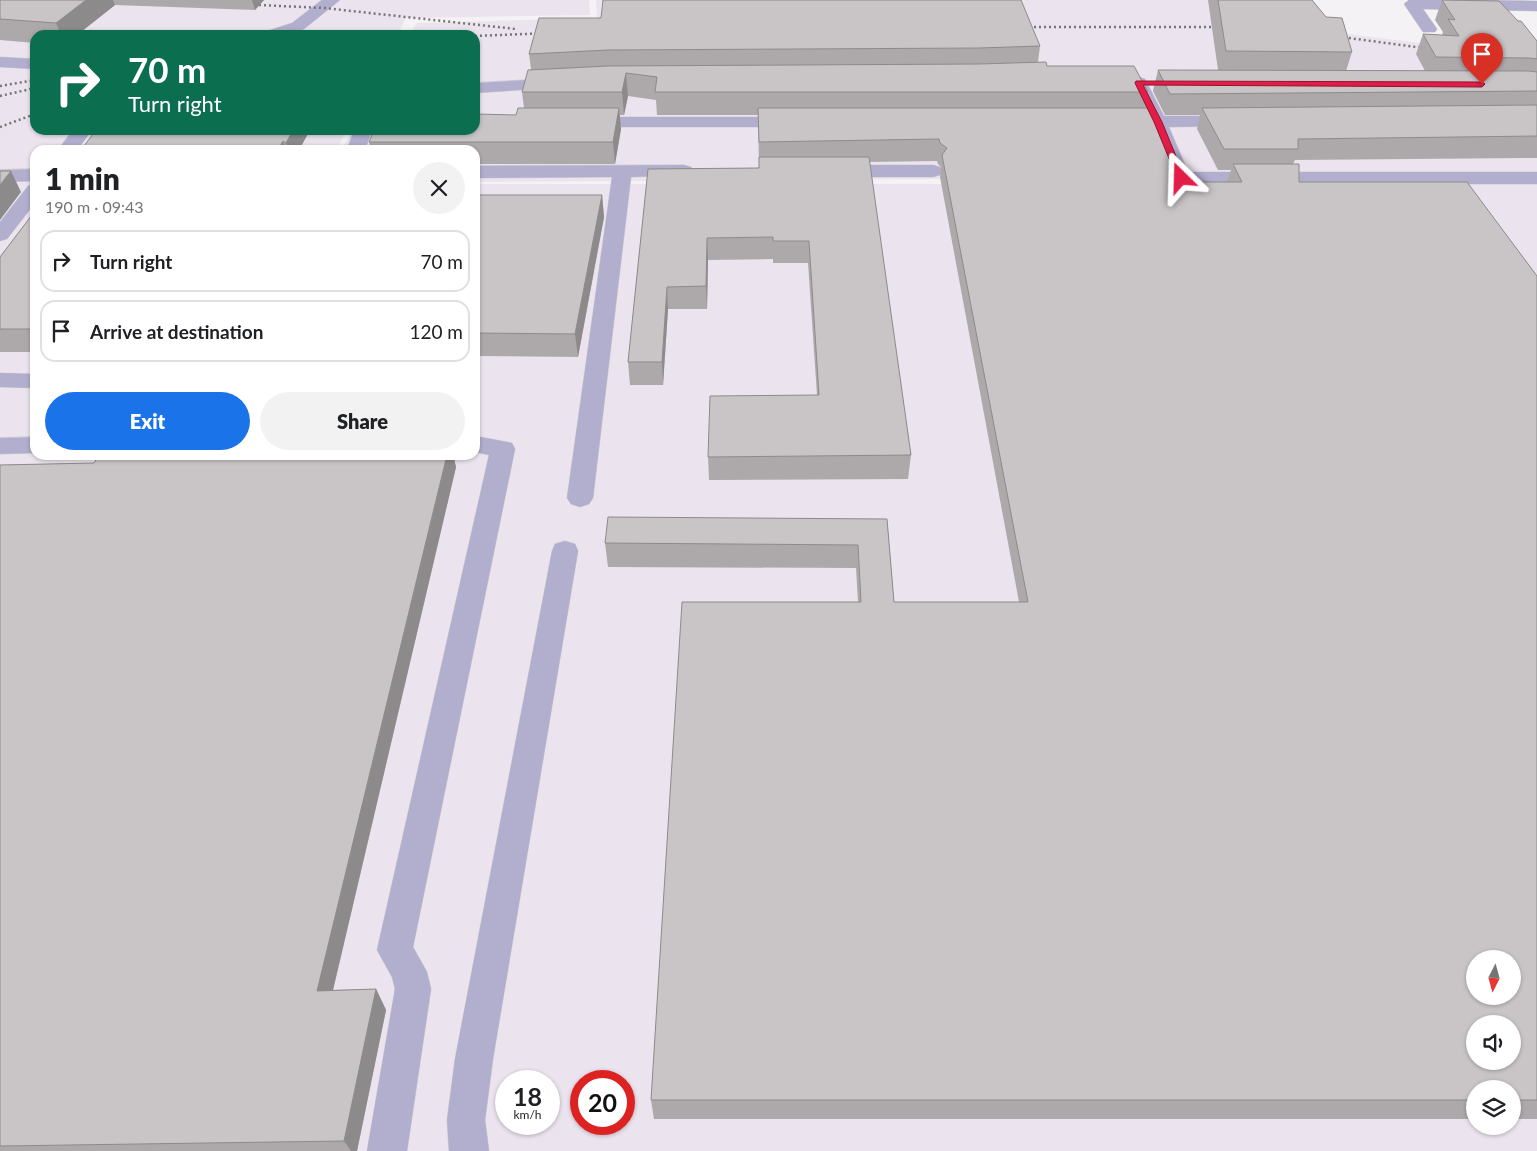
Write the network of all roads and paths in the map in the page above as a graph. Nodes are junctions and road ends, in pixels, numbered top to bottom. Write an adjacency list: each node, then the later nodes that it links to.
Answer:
1 (346, 0): 2 (lane)
2 (328, 4): 5 (lane)
3 (1537, 6): 4 (lane)
4 (1429, 29)
5 (286, 30)
6 (0, 62): 7 (lane)
7 (30, 64)
8 (1107, 74): 10 (lane)
9 (583, 82): 12 (lane)
10 (1139, 83): 11 (lane); 17 (lane)
11 (1158, 83)
12 (480, 88)
13 (1258, 121): 17 (lane)
14 (564, 122): 15 (lane)
15 (811, 122)
16 (1128, 122): 17 (lane)
17 (1158, 122): 27 (lane)
18 (79, 135): 19 (lane)
19 (70, 145)
20 (933, 170): 22 (lane)
21 (700, 171): 24 (lane)
22 (816, 171)
23 (480, 172): 24 (lane)
24 (622, 172): 35 (lane)
25 (0, 176): 26 (lane)
26 (30, 176)
27 (1534, 182)
28 (30, 196): 29 (lane)
29 (0, 235)
30 (0, 380): 31 (lane)
31 (30, 381)
32 (30, 445): 34 (lane)
33 (480, 445): 37 (lane)
34 (0, 446)
35 (580, 498)
36 (565, 551): 38 (lane)
37 (387, 1151)
38 (469, 1151)

